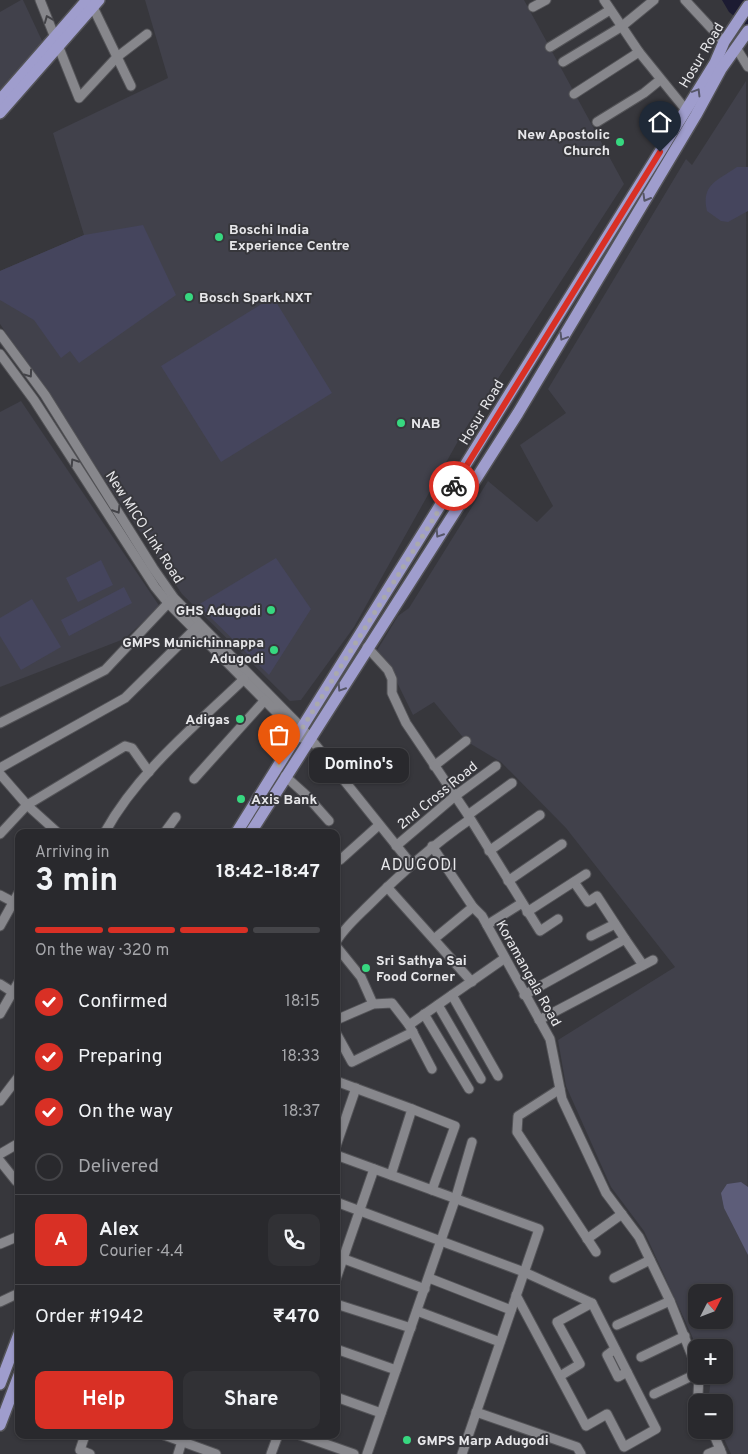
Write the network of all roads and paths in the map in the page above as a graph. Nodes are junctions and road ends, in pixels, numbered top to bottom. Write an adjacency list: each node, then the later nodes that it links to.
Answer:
1 (40, 0): 14 (street, one-way to 1)
2 (546, 0): 8 (street)
3 (604, 0): 9 (street)
4 (654, 0): 10 (street)
5 (685, 0): 13 (street)
6 (92, 2): 14 (main road); 18 (street)
7 (748, 6): 13 (main road, Hosur Road)
8 (533, 8)
9 (610, 10): 10 (street); 15 (street)
10 (621, 26): 17 (street); 19 (street)
11 (748, 31): 16 (main road, Hosur Road)
12 (147, 34): 18 (street)
13 (724, 42): 25 (main road, Hosur Road, one-way to 13)
14 (57, 43): 18 (street); 24 (main road); 26 (main road)
15 (550, 47)
16 (737, 49): 20 (street); 32 (main road, Hosur Road, one-way to 32)
17 (639, 52): 21 (street); 23 (street)
18 (117, 56): 22 (street)
19 (563, 62)
20 (748, 67)
21 (660, 80): 25 (street); 27 (street)
22 (132, 86)
23 (574, 94)
24 (0, 100)
25 (686, 110): 36 (main road, Hosur Road)
26 (0, 113)
27 (597, 122)
28 (0, 334): 30 (street, New MICO Link Road, one-way to 30)
29 (0, 354): 30 (street, New MICO Link Road, one-way to 29)
30 (171, 600): 31 (street, New MICO Link Road); 35 (street)
31 (198, 627): 33 (street, New MICO Link Road); 36 (street, New MICO Link Road); 40 (street)
32 (367, 647): 36 (main road, Hosur Road, one-way to 36); 38 (street)
33 (244, 678): 34 (street, New MICO Link Road); 41 (street)
34 (265, 700): 36 (street, New MICO Link Road); 44 (street)
35 (0, 723)
36 (304, 736): 43 (main road, Hosur Road); 52 (street); 56 (main road, Hosur Road)
37 (466, 741): 38 (street)
38 (434, 766): 46 (street)
39 (496, 766): 46 (street, 2nd Cross Road)
40 (0, 768)
41 (148, 772): 47 (street); 54 (street)
42 (0, 774): 47 (street)
43 (286, 776): 51 (street); 57 (main road, Hosur Road)
44 (194, 779)
45 (512, 783): 50 (street)
46 (455, 796): 50 (street); 60 (street, 2nd Cross Road)
47 (27, 805): 53 (street); 58 (street)
48 (540, 815): 62 (street)
49 (176, 817): 55 (street)
50 (468, 818): 61 (street); 62 (street)
51 (329, 821)
52 (379, 826): 60 (street); 63 (street)
53 (54, 829)
54 (107, 829)
55 (167, 829)
56 (239, 829)
57 (252, 829)
58 (0, 834)
59 (562, 844): 66 (street)
60 (396, 846): 64 (street)
61 (432, 846): 64 (street); 73 (street, Koramangala Road)
62 (490, 851): 66 (street)
63 (340, 860)
64 (412, 865): 68 (street)
65 (586, 874): 67 (street)
66 (508, 881): 71 (street)
67 (574, 882): 74 (street); 76 (street)
68 (387, 887): 79 (street); 81 (street)
69 (0, 895): 70 (street)
70 (15, 903)
71 (522, 903): 74 (street); 77 (street)
72 (15, 905): 78 (street)
73 (473, 907): 77 (street, Koramangala Road); 81 (street)
74 (527, 912): 75 (street)
75 (558, 919)
76 (615, 924): 80 (street); 82 (street)
77 (487, 925): 84 (street, Koramangala Road)
78 (0, 926)
79 (340, 928)
80 (591, 936)
81 (434, 939): 87 (street)
82 (625, 939): 86 (street); 92 (street)
83 (340, 951): 93 (street)
84 (505, 958): 87 (street); 92 (street, Koramangala Road)
85 (653, 960): 86 (street)
86 (643, 964): 98 (street)
87 (472, 982): 91 (street)
88 (0, 984): 89 (street)
89 (15, 993)
90 (15, 995): 95 (street)
91 (452, 995): 94 (street); 102 (street)
92 (524, 995): 98 (street, Koramangala Road)
93 (373, 1004): 97 (street); 99 (street)
94 (438, 1005): 96 (street); 103 (street)
95 (0, 1014)
96 (424, 1014): 99 (street); 107 (street)
97 (340, 1018)
98 (540, 1020): 108 (street, Koramangala Road)
99 (411, 1029): 100 (street); 101 (street)
100 (340, 1040)
101 (432, 1069)
102 (498, 1076)
103 (481, 1079)
104 (340, 1082): 106 (street)
105 (15, 1083): 109 (street)
106 (356, 1088): 110 (street); 111 (street)
107 (469, 1089)
108 (560, 1089): 124 (street, Koramangala Road); 126 (street)
109 (1, 1096)
110 (412, 1109): 118 (street); 120 (street)
111 (340, 1134)
112 (472, 1142): 121 (street)
113 (15, 1145): 114 (street)
114 (0, 1154)
115 (340, 1156): 117 (street)
116 (0, 1161): 119 (street)
117 (374, 1169): 118 (street); 123 (street)
118 (391, 1176): 120 (street)
119 (15, 1180)
120 (432, 1190): 121 (street)
121 (456, 1197): 127 (street); 132 (street)
122 (340, 1203): 123 (street)
123 (360, 1210): 127 (street); 130 (street)
124 (622, 1214): 126 (street); 131 (street, Koramangala Road)
125 (15, 1238): 128 (street)
126 (587, 1239): 129 (street)
127 (442, 1241): 132 (street); 133 (street)
128 (0, 1244)
129 (596, 1252)
130 (340, 1257): 135 (street)
131 (650, 1260): 134 (street); 138 (street, Koramangala Road)
132 (524, 1272): 137 (street); 140 (street)
133 (429, 1278): 135 (street); 142 (street)
134 (614, 1278)
135 (425, 1289): 143 (street)
136 (15, 1295): 139 (street)
137 (516, 1295): 142 (street); 153 (street)
138 (670, 1301): 144 (street); 146 (street, Koramangala Road)
139 (0, 1302)
140 (592, 1303): 153 (street); 153 (street)
141 (340, 1305): 145 (street)
142 (511, 1310): 147 (street)
143 (417, 1312): 145 (street); 147 (street)
144 (617, 1325)
145 (411, 1328): 152 (street)
146 (685, 1336): 148 (street, Koramangala Road); 151 (street)
147 (500, 1342): 159 (street)
148 (688, 1344)
149 (15, 1345): 155 (main road)
150 (340, 1350): 152 (street)
151 (641, 1357)
152 (396, 1370): 160 (street)
153 (560, 1376)
154 (688, 1379): 157 (street)
155 (0, 1384)
156 (15, 1386): 161 (main road)
157 (654, 1394)
158 (340, 1398): 160 (street)
159 (476, 1412): 168 (street); 175 (street)
160 (381, 1413): 174 (street)
161 (0, 1425)
162 (84, 1439): 169 (street)
163 (183, 1439): 170 (street); 171 (street)
164 (277, 1439): 172 (street)
165 (311, 1439): 173 (street)
166 (716, 1439): 167 (street)
167 (721, 1452): 176 (street)
168 (465, 1453)
169 (90, 1454)
170 (178, 1454)
171 (216, 1454)
172 (271, 1454)
173 (354, 1454)
174 (368, 1454)
175 (581, 1454)
176 (708, 1454)

